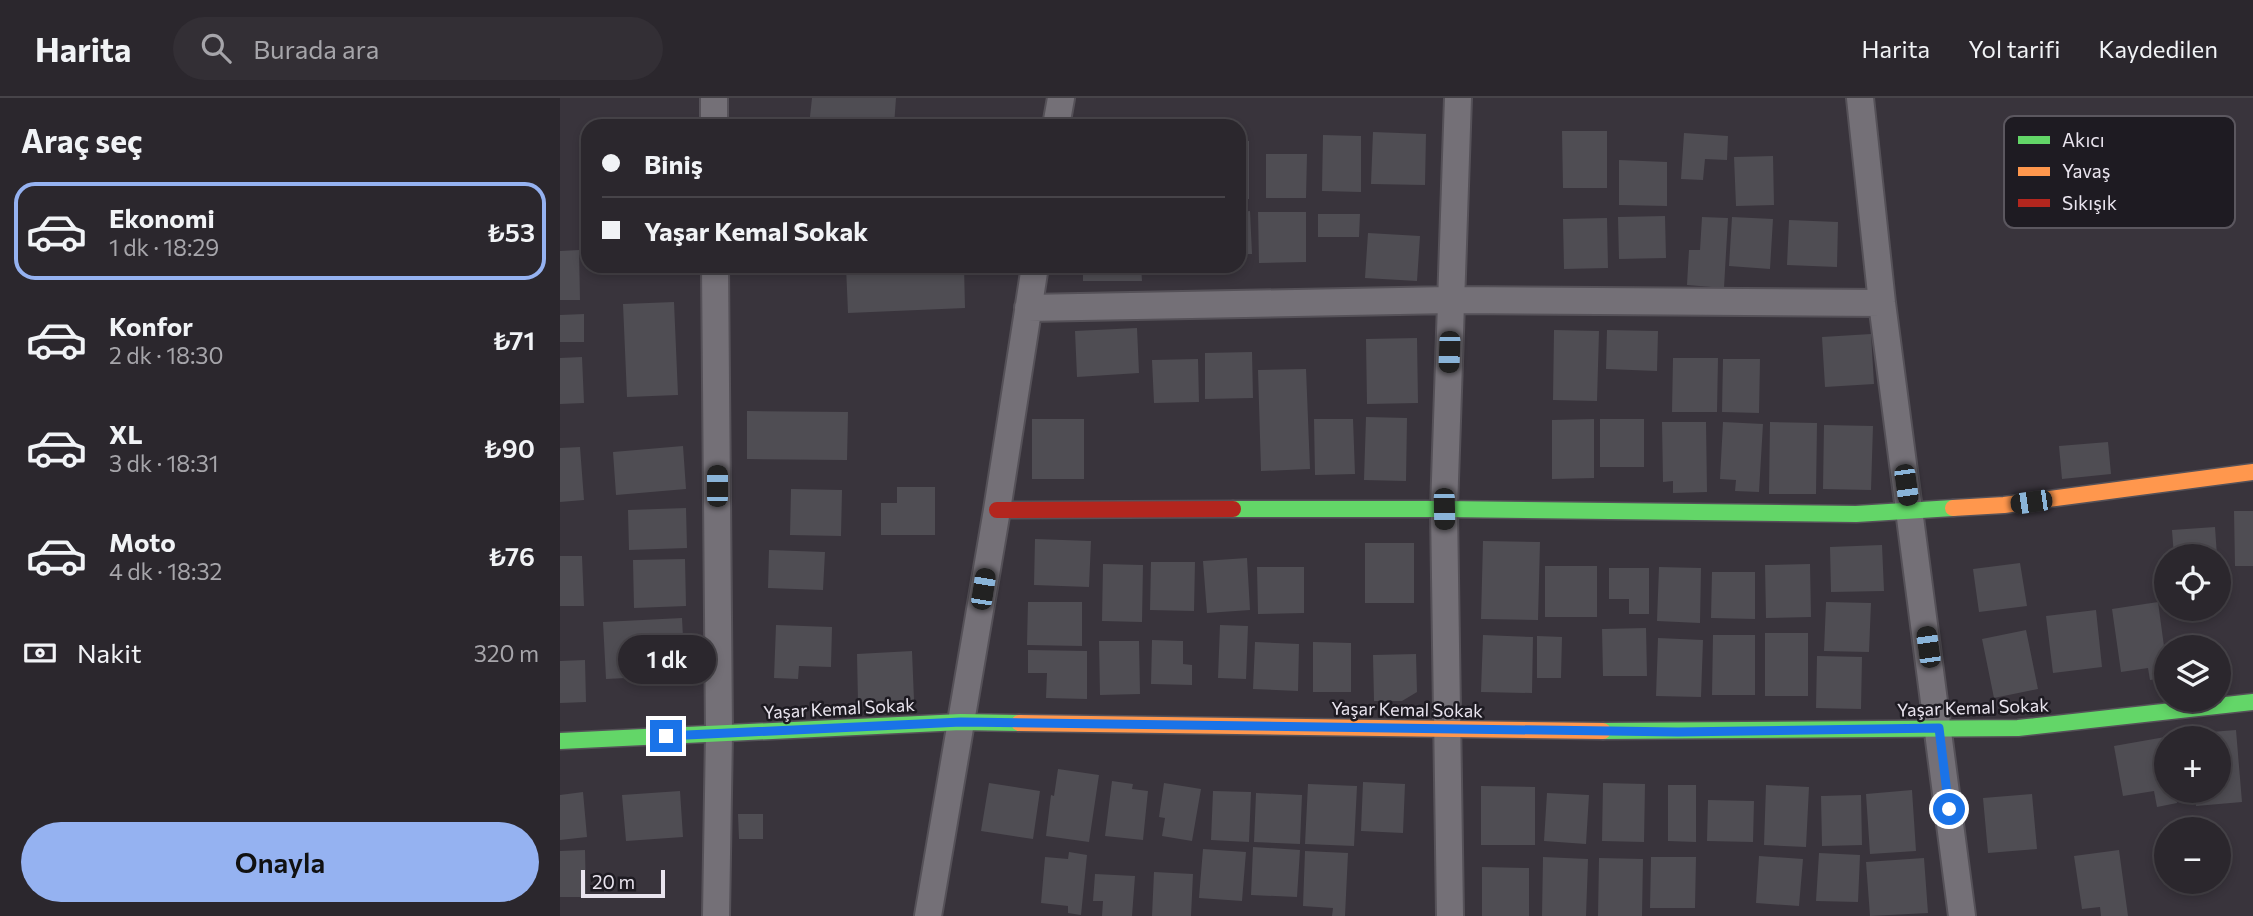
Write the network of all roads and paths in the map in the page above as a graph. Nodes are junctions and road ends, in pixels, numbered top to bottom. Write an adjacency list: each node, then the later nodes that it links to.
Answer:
1 (714, 98): 5 (street)
2 (1061, 98): 6 (street)
3 (1458, 98): 9 (street)
4 (1860, 98): 10 (street)
5 (714, 119)
6 (1057, 119)
7 (715, 273): 20 (street)
8 (1034, 273): 11 (street)
9 (1450, 300): 10 (street); 11 (street); 13 (street)
10 (1882, 303): 15 (street)
11 (1028, 308): 14 (street)
12 (2253, 472): 15 (street)
13 (1444, 509): 14 (street); 15 (street); 18 (street)
14 (997, 510): 17 (street)
15 (1909, 511): 19 (street)
16 (2253, 702): 19 (street, Yaşar Kemal Sokak)
17 (961, 722): 18 (street, Yaşar Kemal Sokak); 20 (street, Yaşar Kemal Sokak); 23 (street)
18 (1448, 728): 19 (street, Yaşar Kemal Sokak); 24 (street)
19 (1939, 728): 25 (street)
20 (719, 733): 21 (street, Yaşar Kemal Sokak); 22 (street)
21 (560, 741)
22 (716, 916)
23 (928, 916)
24 (1450, 916)
25 (1962, 916)

